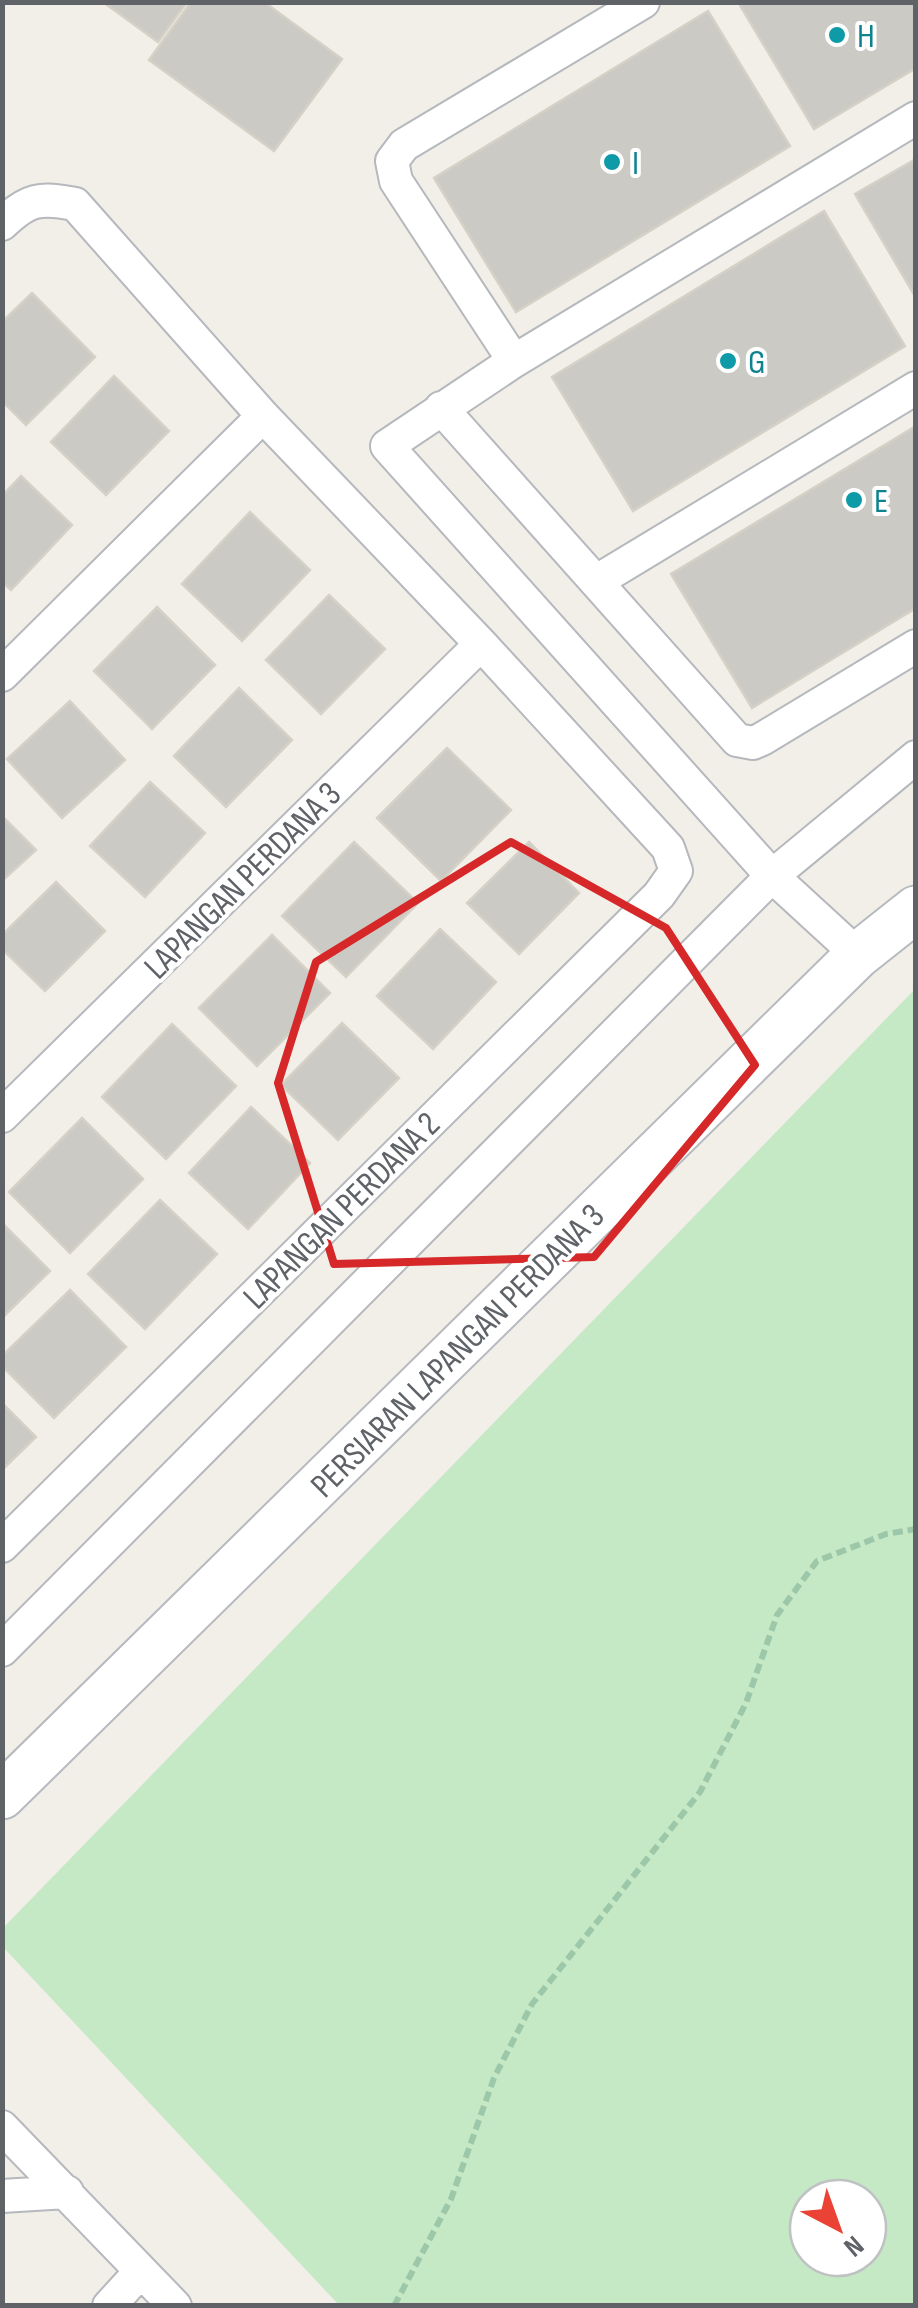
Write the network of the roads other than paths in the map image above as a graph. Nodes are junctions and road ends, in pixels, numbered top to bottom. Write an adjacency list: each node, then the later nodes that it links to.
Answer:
1 (643, 2): 4 (street)
2 (916, 118): 4 (street)
3 (2, 224): 7 (street)
4 (514, 361): 6 (street)
5 (916, 388): 8 (street)
6 (442, 408): 8 (street); 13 (street)
7 (263, 416): 9 (street); 11 (street)
8 (597, 582): 10 (street)
9 (481, 644): 16 (street, LAPANGAN PERDANA 3); 17 (street, LAPANGAN PERDANA 2)
10 (916, 646)
11 (2, 676)
12 (916, 757): 13 (street)
13 (772, 876): 15 (street); 18 (street)
14 (916, 910): 15 (street, PERSIARAN LAPANGAN PERDANA 3)
15 (858, 956): 19 (street, PERSIARAN LAPANGAN PERDANA 3)
16 (2, 1116)
17 (2, 1546)
18 (2, 1650)
19 (2, 1796)
20 (2, 2126): 21 (street)
21 (67, 2192): 22 (street); 23 (street)
22 (2, 2196)
23 (141, 2271): 24 (street); 25 (street)
24 (109, 2306)
25 (175, 2306)

